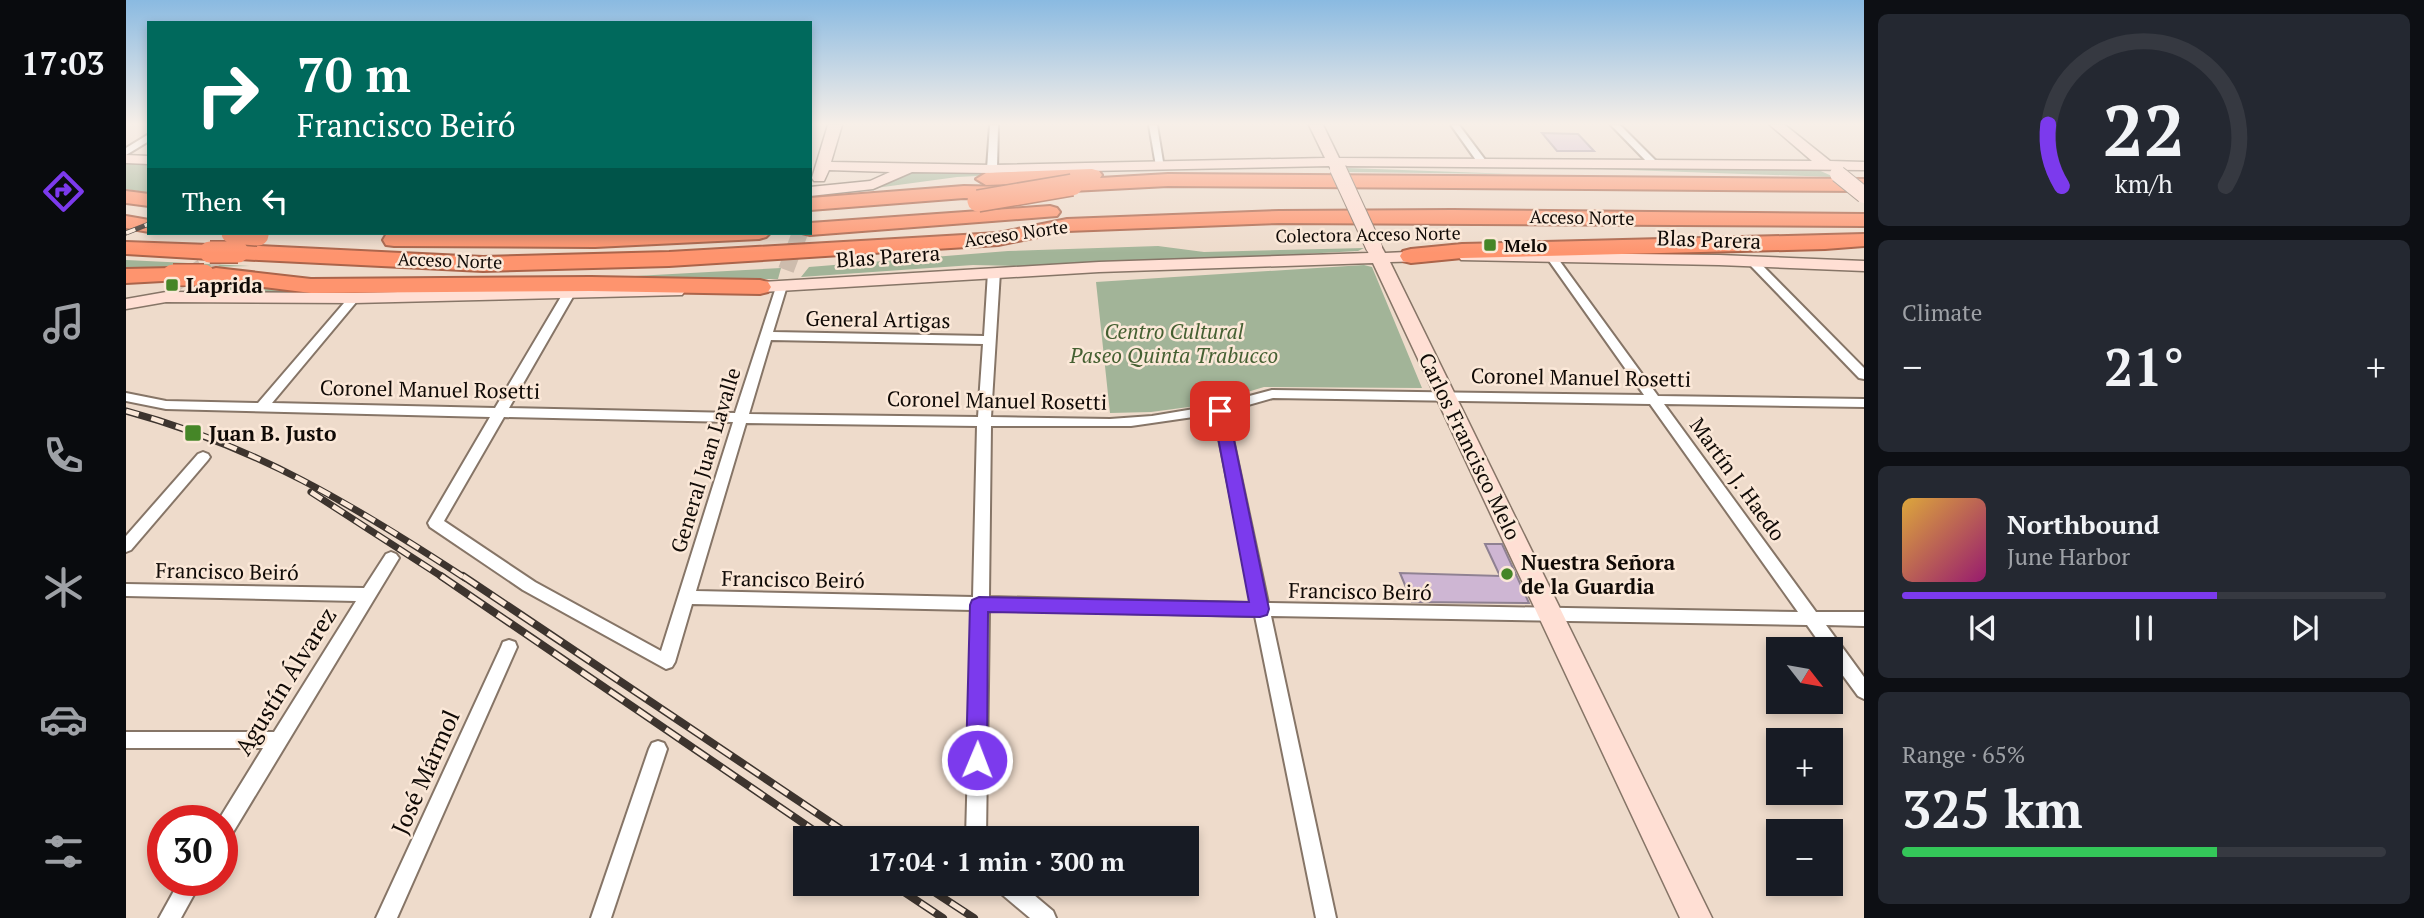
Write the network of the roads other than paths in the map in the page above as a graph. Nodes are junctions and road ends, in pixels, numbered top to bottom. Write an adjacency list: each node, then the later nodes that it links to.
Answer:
1 (817, 168): 13 (street)
2 (902, 168): 3 (street)
3 (909, 168): 10 (street); 15 (street)
4 (1057, 168): 10 (street)
5 (1337, 168): 38 (street, Carlos Francisco Melo, bridge)
6 (1501, 168): 12 (highway)
7 (1705, 168): 12 (street)
8 (1831, 168): 12 (street)
9 (1862, 168): 12 (street)
10 (992, 169)
11 (1448, 181): 12 (highway); 16 (highway); 23 (highway, bridge)
12 (1848, 181)
13 (812, 192)
14 (126, 197): 19 (highway)
15 (812, 197)
16 (812, 197)
17 (812, 197): 18 (highway)
18 (1469, 198): 20 (highway, Acceso Norte); 29 (highway, Acceso Norte)
19 (147, 202)
20 (1864, 202)
21 (147, 203): 22 (highway)
22 (126, 205)
23 (812, 219)
24 (1864, 220): 32 (highway, Acceso Norte)
25 (126, 222): 26 (highway)
26 (147, 227)
27 (147, 228): 28 (highway)
28 (126, 229)
29 (812, 229)
30 (586, 235): 34 (highway)
31 (718, 235): 34 (highway, Acceso Norte)
32 (998, 239): 33 (highway, Colectora Acceso Norte); 42 (highway, Acceso Norte)
33 (1864, 239): 39 (highway)
34 (513, 240): 36 (highway, Acceso Norte, bridge)
35 (214, 242): 36 (highway, Acceso Norte, bridge); 37 (highway, Acceso Norte)
36 (235, 243): 42 (highway, Acceso Norte)
37 (126, 248)
38 (1376, 251): 39 (street, Blas Parera); 44 (street, Blas Parera); 56 (street, Carlos Francisco Melo)
39 (1411, 256): 40 (street, Blas Parera)
40 (1552, 258): 41 (street, Blas Parera); 58 (street, Martín J. Haedo)
41 (1754, 263): 43 (street, Blas Parera); 55 (street)
42 (483, 264): 45 (highway)
43 (1864, 266)
44 (994, 272): 48 (street, Blas Parera); 54 (street)
45 (210, 275): 47 (highway, bridge); 48 (highway)
46 (126, 276): 47 (highway)
47 (171, 281): 51 (street)
48 (776, 281): 49 (street, Blas Parera); 53 (street, General Juan Lavalle)
49 (568, 295): 50 (street, Blas Parera); 62 (street)
50 (354, 298): 51 (street, Blas Parera); 60 (street)
51 (135, 302): 52 (street)
52 (126, 312)
53 (765, 335): 54 (street, General Artigas); 63 (street, General Juan Lavalle)
54 (990, 340): 64 (street)
55 (1864, 374)
56 (1446, 396): 58 (street, Coronel Manuel Rosetti); 61 (street, Coronel Manuel Rosetti); 73 (street, Carlos Francisco Melo)
57 (126, 397): 60 (street, Coronel Manuel Rosetti)
58 (1655, 399): 59 (street, Coronel Manuel Rosetti); 74 (street, Martín J. Haedo)
59 (1864, 403)
60 (262, 406): 62 (street, Coronel Manuel Rosetti)
61 (1220, 411): 64 (street, Coronel Manuel Rosetti); 72 (street)
62 (498, 412): 63 (street, Coronel Manuel Rosetti); 70 (street, General Juan Lavalle)
63 (741, 418): 64 (street, Coronel Manuel Rosetti); 70 (street, General Juan Lavalle)
64 (984, 421): 71 (street)
65 (203, 457): 66 (street)
66 (126, 545)
67 (391, 558): 69 (street, Agustín Álvarez)
68 (126, 590): 69 (street, Francisco Beiró)
69 (369, 595): 79 (street, Agustín Álvarez)
70 (687, 597): 71 (street, Francisco Beiró)
71 (979, 605): 72 (street, Francisco Beiró); 82 (street)
72 (1260, 609): 73 (street, Francisco Beiró); 89 (street)
73 (1553, 616): 74 (street, Francisco Beiró); 90 (street, Carlos Francisco Melo)
74 (1811, 617): 75 (street, Francisco Beiró); 77 (street, Martín J. Haedo)
75 (1864, 619)
76 (509, 647): 86 (street, José Mármol)
77 (1864, 691)
78 (126, 740): 79 (street)
79 (279, 740): 81 (street, Agustín Álvarez)
80 (658, 749): 87 (street)
81 (238, 806)
82 (976, 826)
83 (182, 896): 85 (street)
84 (1019, 896): 88 (street)
85 (169, 918)
86 (386, 918)
87 (601, 918)
88 (1046, 918)
89 (1326, 918)
90 (1696, 918)

